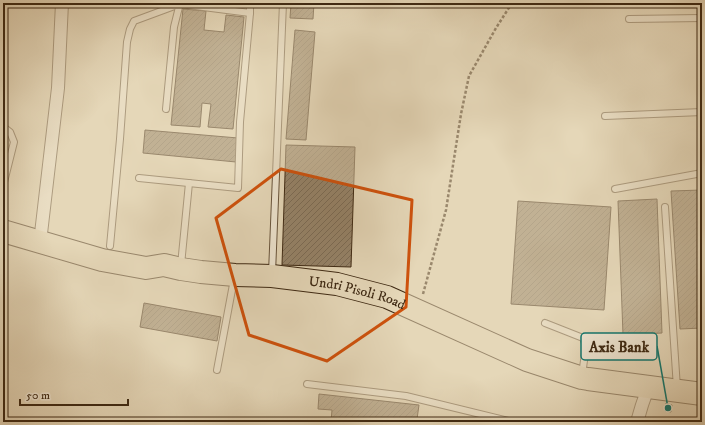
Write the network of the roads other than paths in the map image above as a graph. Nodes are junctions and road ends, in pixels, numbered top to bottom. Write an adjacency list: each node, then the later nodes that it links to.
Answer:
1 (62, 3): 20 (street)
2 (180, 3): 5 (lane); 8 (lane); 21 (lane)
3 (250, 3): 5 (lane)
4 (283, 3): 24 (lane)
5 (250, 13): 14 (lane)
6 (702, 18): 7 (lane)
7 (629, 19)
8 (166, 109)
9 (702, 112): 10 (lane)
10 (605, 116)
11 (3, 127): 15 (lane)
12 (702, 173): 16 (lane)
13 (139, 178): 14 (lane)
14 (189, 183): 22 (lane)
15 (3, 184)
16 (615, 189)
17 (665, 207): 30 (lane)
18 (3, 219): 20 (highway)
19 (3, 231): 20 (highway, Undri Pisoli Road)
20 (41, 236): 21 (highway); 22 (highway, Undri Pisoli Road)
21 (110, 246): 22 (highway)
22 (172, 267): 23 (highway, Undri Pisoli Road)
23 (234, 275): 24 (highway, Undri Pisoli Road); 26 (lane)
24 (272, 276): 27 (highway, Undri Pisoli Road)
25 (545, 323): 27 (lane)
26 (217, 370)
27 (582, 378): 29 (highway, Undri Pisoli Road)
28 (308, 384): 32 (lane)
29 (648, 388): 30 (highway, Undri Pisoli Road); 33 (street)
30 (677, 392): 31 (highway, Undri Pisoli Road)
31 (702, 394)
32 (512, 422)
33 (638, 422)

